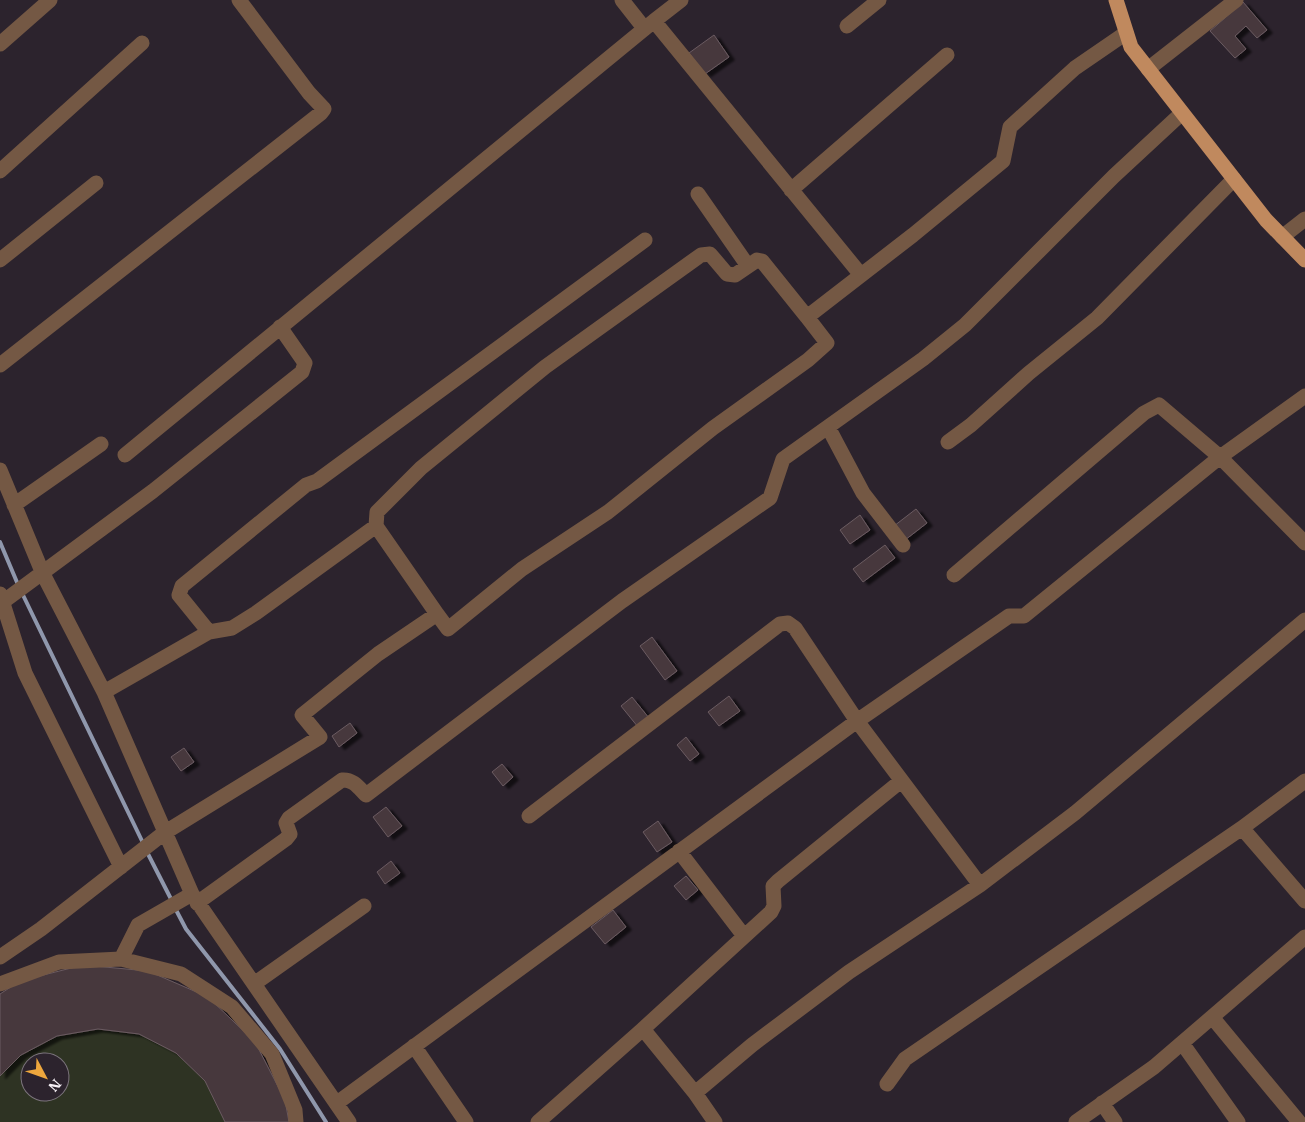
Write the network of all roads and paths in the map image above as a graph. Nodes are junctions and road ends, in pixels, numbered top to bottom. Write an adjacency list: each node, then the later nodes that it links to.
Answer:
1 (50, 0): 12 (street)
2 (239, 0): 30 (street)
3 (622, 0): 8 (street)
4 (680, 0): 8 (street)
5 (879, 0): 9 (street)
6 (1116, 0): 10 (main road)
7 (1236, 0): 14 (street)
8 (649, 24): 19 (street); 29 (street)
9 (847, 26)
10 (1126, 33): 14 (main road); 27 (street)
11 (142, 43): 16 (street)
12 (0, 44)
13 (947, 55): 19 (street)
14 (1148, 69): 15 (main road)
15 (1182, 112): 17 (main road); 32 (street)
16 (0, 170)
17 (1234, 179): 22 (main road); 33 (street)
18 (96, 183): 24 (street)
19 (792, 190): 27 (street)
20 (698, 194): 26 (street)
21 (1305, 219): 22 (street)
22 (1282, 237): 25 (main road)
23 (644, 240): 47 (street)
24 (0, 260)
25 (1305, 260)
26 (748, 266): 28 (street); 39 (street)
27 (861, 275): 28 (street)
28 (807, 317): 45 (street)
29 (280, 327): 35 (street); 42 (street)
30 (0, 365)
31 (1305, 396): 36 (street)
32 (828, 427): 41 (street); 58 (street)
33 (948, 442)
34 (101, 444): 38 (street)
35 (125, 455)
36 (1220, 457): 40 (street); 43 (street); 49 (street)
37 (0, 470): 38 (street)
38 (14, 505): 42 (street)
39 (376, 526): 45 (street); 47 (street)
40 (1305, 543)
41 (903, 545)
42 (43, 574): 44 (street); 48 (street)
43 (954, 575)
44 (1, 600): 56 (street)
45 (437, 614): 54 (street)
46 (1305, 620): 57 (street)
47 (209, 632): 48 (street)
48 (104, 692): 54 (street)
49 (857, 720): 50 (street); 52 (street); 55 (street)
50 (901, 780): 57 (street); 61 (street)
51 (1305, 780): 53 (street)
52 (529, 816)
53 (1242, 828): 59 (street); 71 (street)
54 (164, 834): 56 (street); 58 (street)
55 (679, 851): 61 (street); 70 (street)
56 (121, 867): 63 (street)
57 (980, 885): 72 (street)
58 (189, 900): 64 (street); 66 (street)
59 (1305, 901)
60 (364, 906): 66 (street)
61 (744, 936): 68 (street)
62 (1302, 946): 67 (street)
63 (0, 957)
64 (121, 959): 65 (street); 75 (street)
65 (0, 984)
66 (254, 984): 73 (street)
67 (1212, 1017): 69 (street); 83 (street)
68 (643, 1029): 72 (street); 78 (street)
69 (1182, 1043): 74 (street); 82 (street)
70 (414, 1046): 73 (street); 77 (street)
71 (887, 1084)
72 (694, 1093): 79 (street)
73 (336, 1103): 76 (street)
74 (1102, 1103): 80 (street); 81 (street)
75 (296, 1122)
76 (349, 1122)
77 (466, 1122)
78 (538, 1122)
79 (715, 1122)
80 (1076, 1122)
81 (1115, 1122)
82 (1238, 1122)
83 (1299, 1122)

